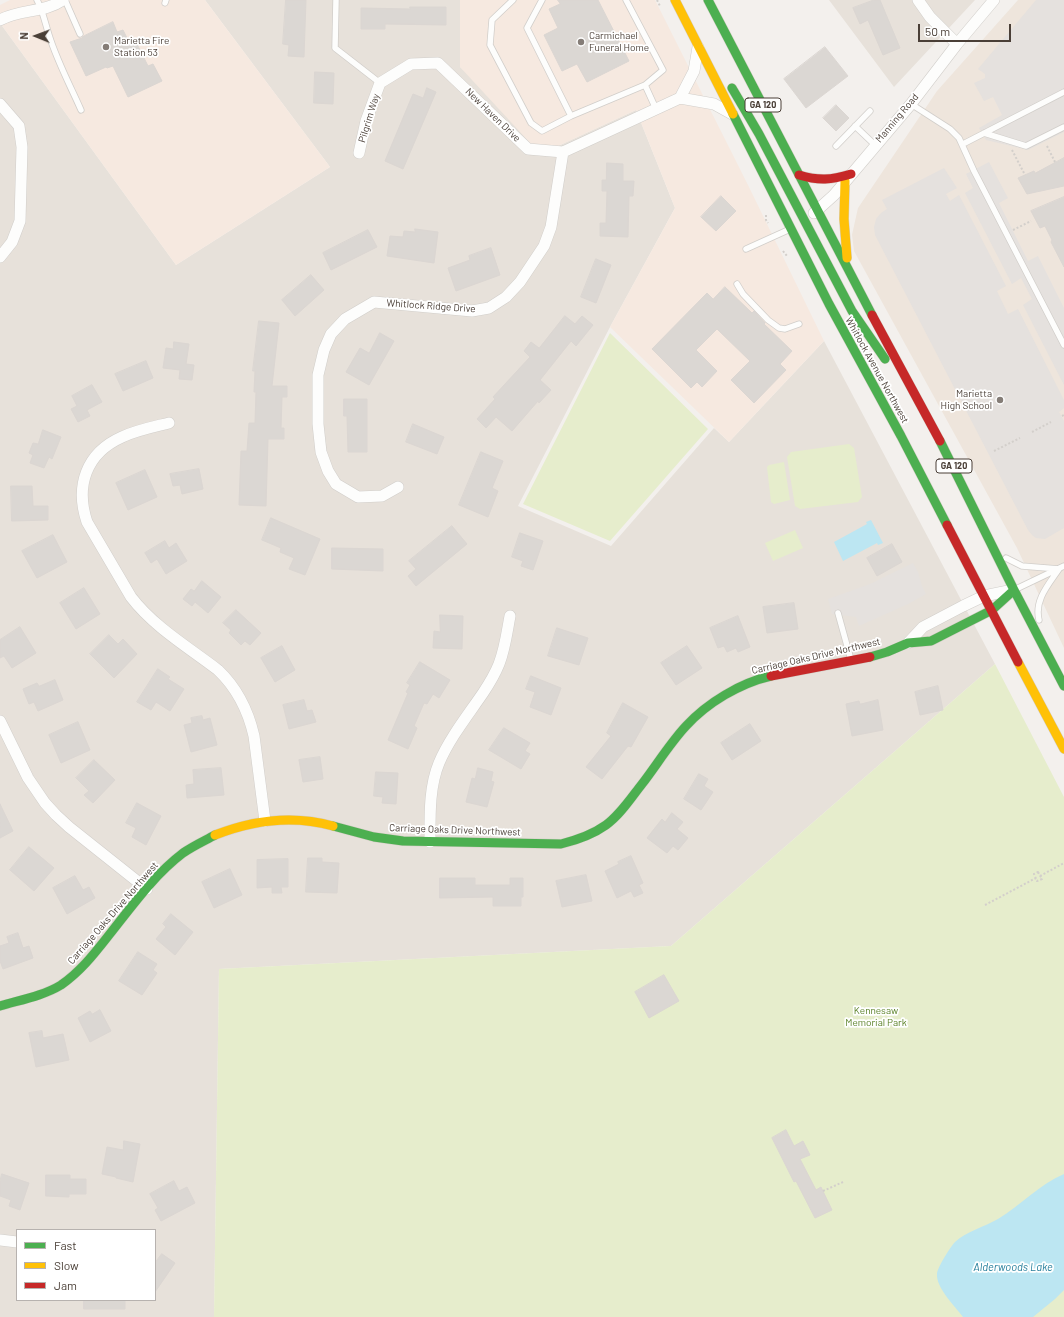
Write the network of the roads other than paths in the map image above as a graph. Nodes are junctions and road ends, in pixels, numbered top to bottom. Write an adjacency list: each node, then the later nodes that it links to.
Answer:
1 (336, 0): 16 (lane)
2 (513, 0): 26 (lane)
3 (542, 0): 26 (lane)
4 (626, 0): 17 (lane)
5 (674, 0): 14 (main road, Whitlock Avenue Northwest / GA 120)
6 (708, 0): 35 (main road, GA 120)
7 (918, 0): 13 (street)
8 (994, 0): 13 (street, Manning Road)
9 (62, 1): 10 (street); 12 (lane)
10 (39, 5): 11 (street); 23 (lane)
11 (0, 20)
12 (80, 34)
13 (957, 44): 21 (street, Manning Road)
14 (698, 45): 15 (main road, Whitlock Avenue Northwest / GA 120); 19 (street)
15 (708, 65): 25 (main road, Whitlock Avenue Northwest / GA 120); 38 (main road)
16 (380, 83): 33 (street, Pilgrim Way); 34 (street, New Haven Drive)
17 (645, 85): 22 (lane); 26 (lane)
18 (1064, 92): 29 (lane)
19 (680, 98): 22 (street, New Haven Drive); 25 (street)
20 (0, 104): 41 (street)
21 (911, 104): 30 (lane); 31 (street, Manning Road)
22 (656, 109): 34 (street, New Haven Drive)
23 (81, 110)
24 (870, 111): 27 (lane)
25 (733, 114): 39 (main road, Whitlock Avenue Northwest / GA 120)
26 (571, 116)
27 (855, 126): 31 (lane); 32 (lane)
28 (1064, 127): 29 (lane)
29 (984, 133): 30 (lane)
30 (962, 144): 45 (lane)
31 (875, 145): 36 (street, Manning Road)
32 (836, 146)
33 (359, 152)
34 (563, 152): 48 (street, Whitlock Ridge Drive)
35 (799, 175): 36 (main road); 37 (main road, GA 120)
36 (848, 178): 37 (street, Manning Road); 42 (main road)
37 (818, 211): 38 (street, Manning Road); 42 (main road, GA 120)
38 (804, 220): 39 (street, Manning Road); 46 (main road)
39 (791, 228): 40 (lane); 52 (main road, Whitlock Avenue Northwest / GA 120)
40 (746, 249)
41 (0, 257)
42 (850, 272): 46 (main road, GA 120)
43 (737, 284): 44 (lane)
44 (799, 324)
45 (1064, 345)
46 (911, 386): 49 (main road, GA 120)
47 (169, 422): 62 (street)
48 (398, 487)
49 (993, 548): 50 (lane); 51 (main road, GA 120)
50 (1062, 567): 51 (lane); 57 (lane)
51 (1014, 590): 52 (street); 53 (main road, Carriage Oaks Drive Northwest); 57 (main road, GA 120)
52 (984, 596): 53 (main road, Whitlock Avenue Northwest / GA 120); 56 (street)
53 (992, 610): 56 (main road, Carriage Oaks Drive Northwest); 61 (main road, Whitlock Avenue Northwest / GA 120)
54 (838, 613): 58 (lane)
55 (510, 616): 63 (street)
56 (908, 644): 58 (main road, Carriage Oaks Drive Northwest)
57 (1047, 654): 59 (main road, GA 120)
58 (851, 660): 63 (main road, Carriage Oaks Drive Northwest)
59 (1064, 686)
60 (0, 721): 64 (street)
61 (1064, 749)
62 (264, 821): 63 (main road, Carriage Oaks Drive Northwest); 64 (main road, Carriage Oaks Drive Northwest)
63 (430, 842)
64 (147, 889): 65 (main road, Carriage Oaks Drive Northwest)
65 (0, 1006)
66 (0, 1240): 67 (street)
67 (16, 1242)

